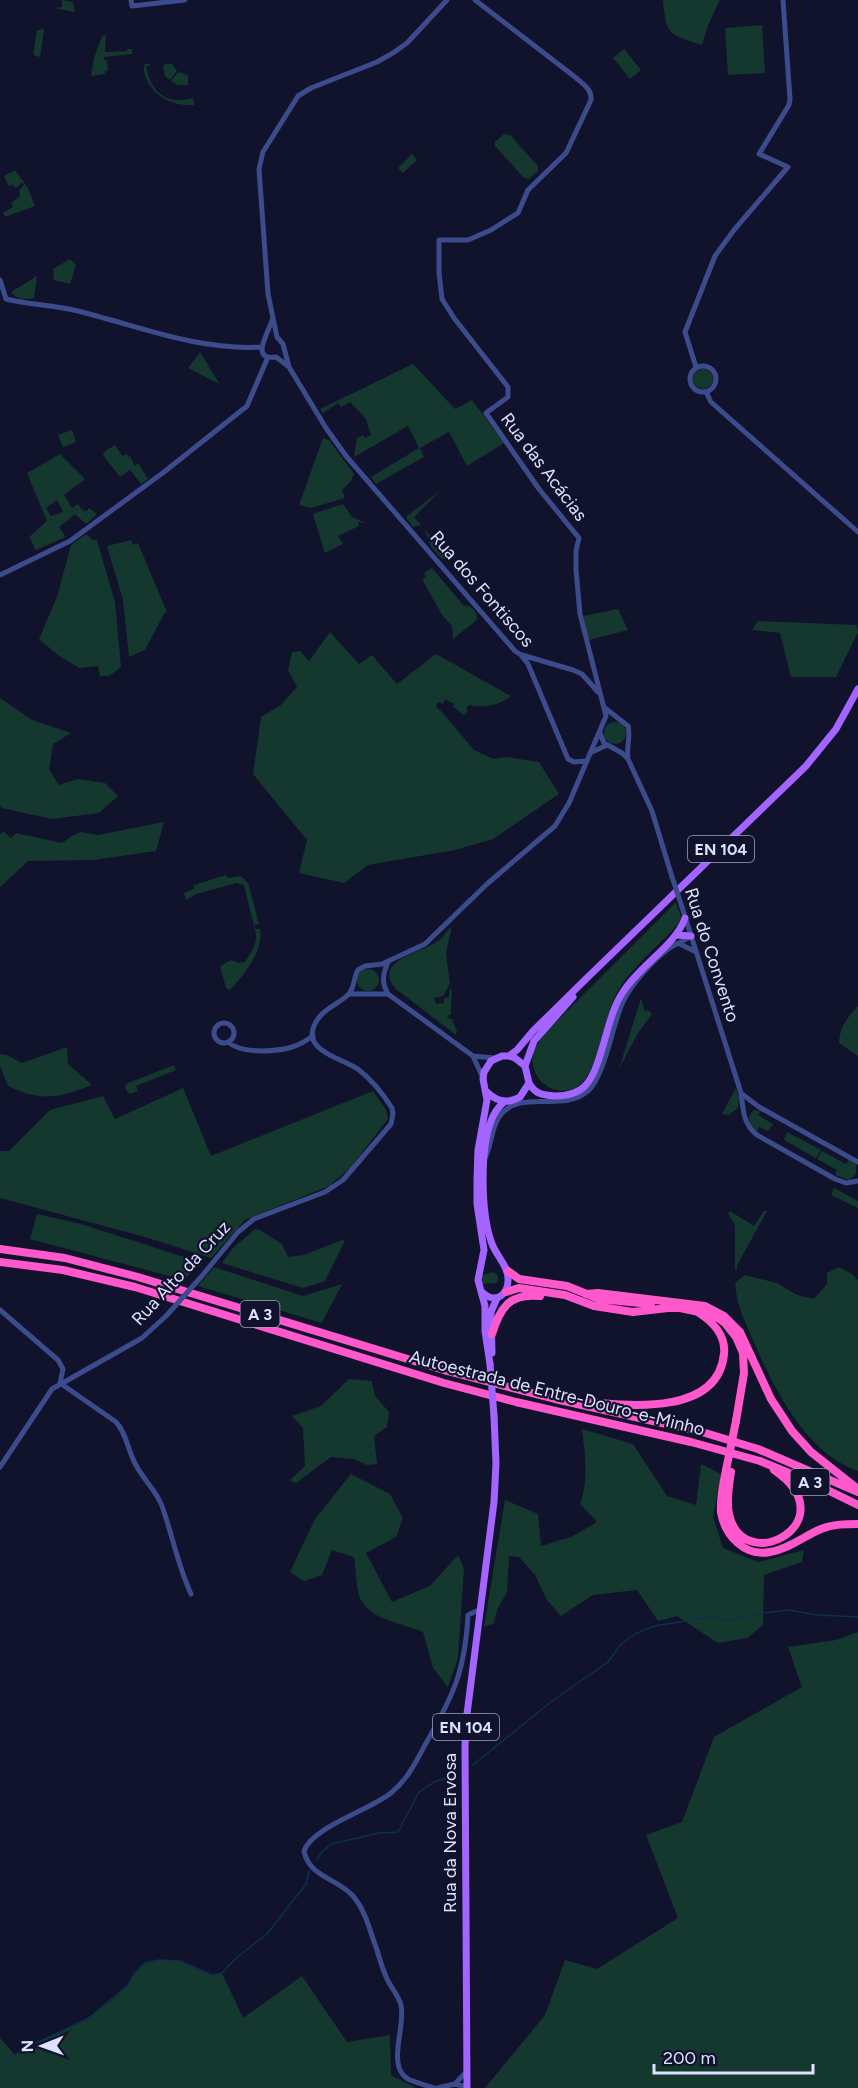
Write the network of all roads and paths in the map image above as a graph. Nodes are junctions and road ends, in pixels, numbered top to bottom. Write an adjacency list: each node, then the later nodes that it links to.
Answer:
1 (185, 0): 5 (street)
2 (447, 0): 7 (street)
3 (475, 0): 21 (street, Rua das Acácias)
4 (783, 0): 15 (street)
5 (131, 3)
6 (0, 280): 10 (street)
7 (272, 319): 8 (street); 9 (street)
8 (277, 337): 9 (street); 11 (street)
9 (265, 339): 10 (street)
10 (262, 347): 12 (street)
11 (283, 347): 13 (street); 14 (street)
12 (268, 357): 13 (street); 18 (street)
13 (276, 357): 14 (street)
14 (289, 367): 19 (street, Rua dos Fontiscos)
15 (696, 367): 16 (street); 16 (street)
16 (706, 392): 17 (street)
17 (858, 532)
18 (0, 575)
19 (521, 655): 21 (street); 29 (street, Rua dos Fontiscos)
20 (858, 689): 35 (main road, EN 104)
21 (601, 695): 22 (street)
22 (605, 708): 23 (street); 24 (street)
23 (618, 718): 24 (street); 25 (street)
24 (602, 728): 26 (street); 27 (street)
25 (627, 741): 26 (street); 28 (street, Rua do Convento)
26 (610, 747): 27 (street); 28 (street)
27 (590, 753): 29 (street)
28 (628, 759): 30 (street, Rua do Convento, bridge)
29 (586, 761): 36 (street)
30 (685, 918): 31 (main road); 32 (street, Rua do Convento)
31 (676, 935): 32 (main road); 51 (main road)
32 (691, 936): 33 (street); 34 (street, Rua do Convento)
33 (680, 944): 34 (street); 56 (street)
34 (696, 952): 53 (street, Rua do Convento)
35 (614, 953): 47 (main road, EN 104); 49 (main road, EN 104)
36 (388, 962): 37 (street); 38 (street)
37 (373, 966): 38 (street); 39 (street)
38 (383, 979): 41 (street); 42 (street)
39 (354, 981): 40 (street); 43 (street)
40 (362, 994): 41 (street); 43 (street)
41 (375, 994): 42 (street)
42 (388, 994): 46 (street)
43 (348, 995): 44 (street)
44 (313, 1036): 45 (street); 75 (street, Rua Alto da Cruz, bridge)
45 (228, 1042)
46 (473, 1056): 48 (street); 50 (street)
47 (509, 1056): 48 (main road); 49 (main road)
48 (496, 1058): 50 (main road)
49 (525, 1066): 51 (main road)
50 (483, 1079): 52 (main road)
51 (529, 1083): 54 (main road)
52 (487, 1092): 55 (main road); 63 (main road, EN 104)
53 (741, 1093): 58 (street); 59 (street, Rua do Convento)
54 (520, 1097): 55 (main road); 56 (street)
55 (504, 1102): 57 (main road)
56 (540, 1102): 57 (street)
57 (485, 1157): 62 (main road)
58 (858, 1162)
59 (858, 1180)
60 (0, 1249): 76 (highway, Autoestrada de Entre-Douro-e-Minho / A 3)
61 (0, 1262): 78 (highway, Autoestrada de Entre-Douro-e-Minho / A 3)
62 (501, 1262): 63 (main road); 64 (main road)
63 (481, 1267): 65 (main road, EN 104)
64 (508, 1271): 66 (main road); 69 (highway)
65 (482, 1292): 68 (main road); 74 (main road, Rua da Nova Ervosa / EN 104)
66 (506, 1292): 67 (highway); 68 (main road)
67 (565, 1295): 69 (highway); 72 (highway)
68 (497, 1298): 72 (main road, Rua da Nova Ervosa / EN 104)
69 (586, 1298): 71 (highway); 73 (highway)
70 (0, 1310): 75 (street)
71 (695, 1310): 76 (highway); 77 (highway)
72 (492, 1334): 74 (main road, Rua da Nova Ervosa / EN 104)
73 (749, 1350): 77 (highway); 81 (highway)
74 (490, 1364): 85 (main road, Rua da Nova Ervosa / EN 104, bridge)
75 (60, 1383): 79 (street, Rua Alto da Cruz); 84 (street)
76 (555, 1399): 81 (highway, Autoestrada de Entre-Douro-e-Minho / A 3)
77 (738, 1422): 80 (highway)
78 (760, 1461): 80 (highway); 82 (highway, Autoestrada de Entre-Douro-e-Minho / A 3)
79 (0, 1467)
80 (728, 1471): 83 (highway)
81 (858, 1491)
82 (858, 1505)
83 (858, 1524)
84 (192, 1594)
85 (479, 1610): 86 (main road, Rua da Nova Ervosa / EN 104); 88 (street)
86 (466, 2072): 87 (street); 89 (main road, Rua da Nova Ervosa / EN 104)
87 (456, 2084): 88 (street); 89 (street)
88 (436, 2088)
89 (466, 2088)

